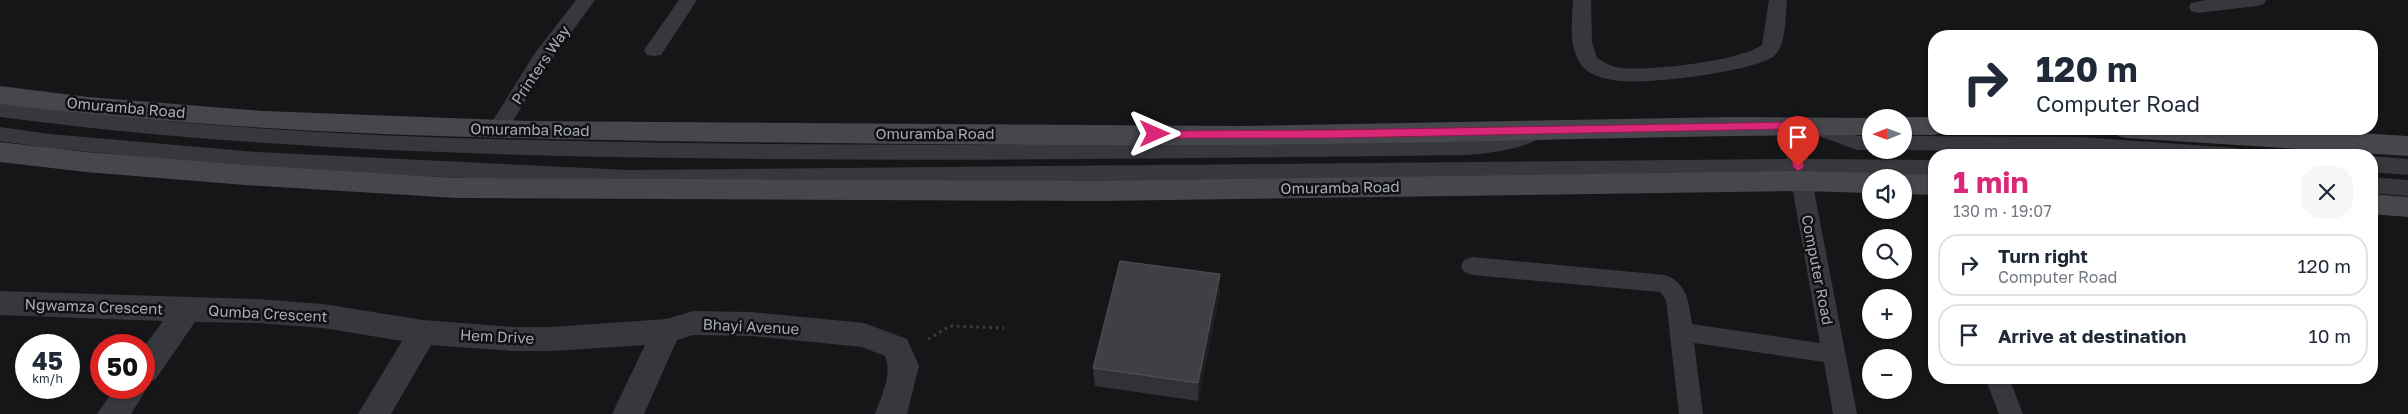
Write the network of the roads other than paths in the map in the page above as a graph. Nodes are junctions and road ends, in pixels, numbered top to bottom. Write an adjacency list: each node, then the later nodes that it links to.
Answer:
1 (586, 0): 14 (lane, Printers Way)
2 (688, 0): 7 (lane)
3 (1582, 0): 4 (lane)
4 (1778, 0)
5 (2257, 0): 6 (lane)
6 (2198, 7)
7 (654, 50)
8 (0, 95): 14 (main road, Omuramba Road)
9 (0, 110): 15 (lane)
10 (1801, 125): 11 (main road, Omuramba Road); 15 (main road, Omuramba Road); 18 (lane); 26 (lane, Computer Road)
11 (1862, 126)
12 (1912, 126): 13 (main road)
13 (1928, 126)
14 (497, 130): 15 (main road, Omuramba Road)
15 (1538, 130)
16 (0, 134): 26 (lane)
17 (2245, 135): 20 (main road)
18 (1862, 143)
19 (1912, 143): 21 (lane)
20 (2408, 146)
21 (2151, 149)
22 (0, 152): 26 (main road, Omuramba Road)
23 (2378, 165): 24 (lane)
24 (2408, 167)
25 (1928, 168): 26 (lane)
26 (1800, 174): 27 (main road, Omuramba Road); 40 (lane, Computer Road)
27 (1862, 182)
28 (1912, 184): 29 (main road)
29 (1928, 185)
30 (2378, 185): 31 (lane)
31 (2408, 188)
32 (2378, 205): 33 (main road)
33 (2408, 207)
34 (1472, 266): 39 (lane)
35 (0, 302): 36 (street, Ngwamza Crescent)
36 (187, 310): 38 (street, Qumba Crescent); 41 (street, Qumba Crescent)
37 (666, 331): 38 (street, Hem Drive); 46 (street); 47 (street, Bhayi Avenue)
38 (423, 332): 45 (street)
39 (1680, 332): 40 (lane); 48 (lane)
40 (1833, 354): 49 (lane, Computer Road)
41 (155, 355)
42 (1999, 384): 50 (lane)
43 (124, 399): 44 (street)
44 (113, 414)
45 (374, 414)
46 (628, 414)
47 (891, 414)
48 (1691, 414)
49 (1844, 414)
50 (2011, 414)

